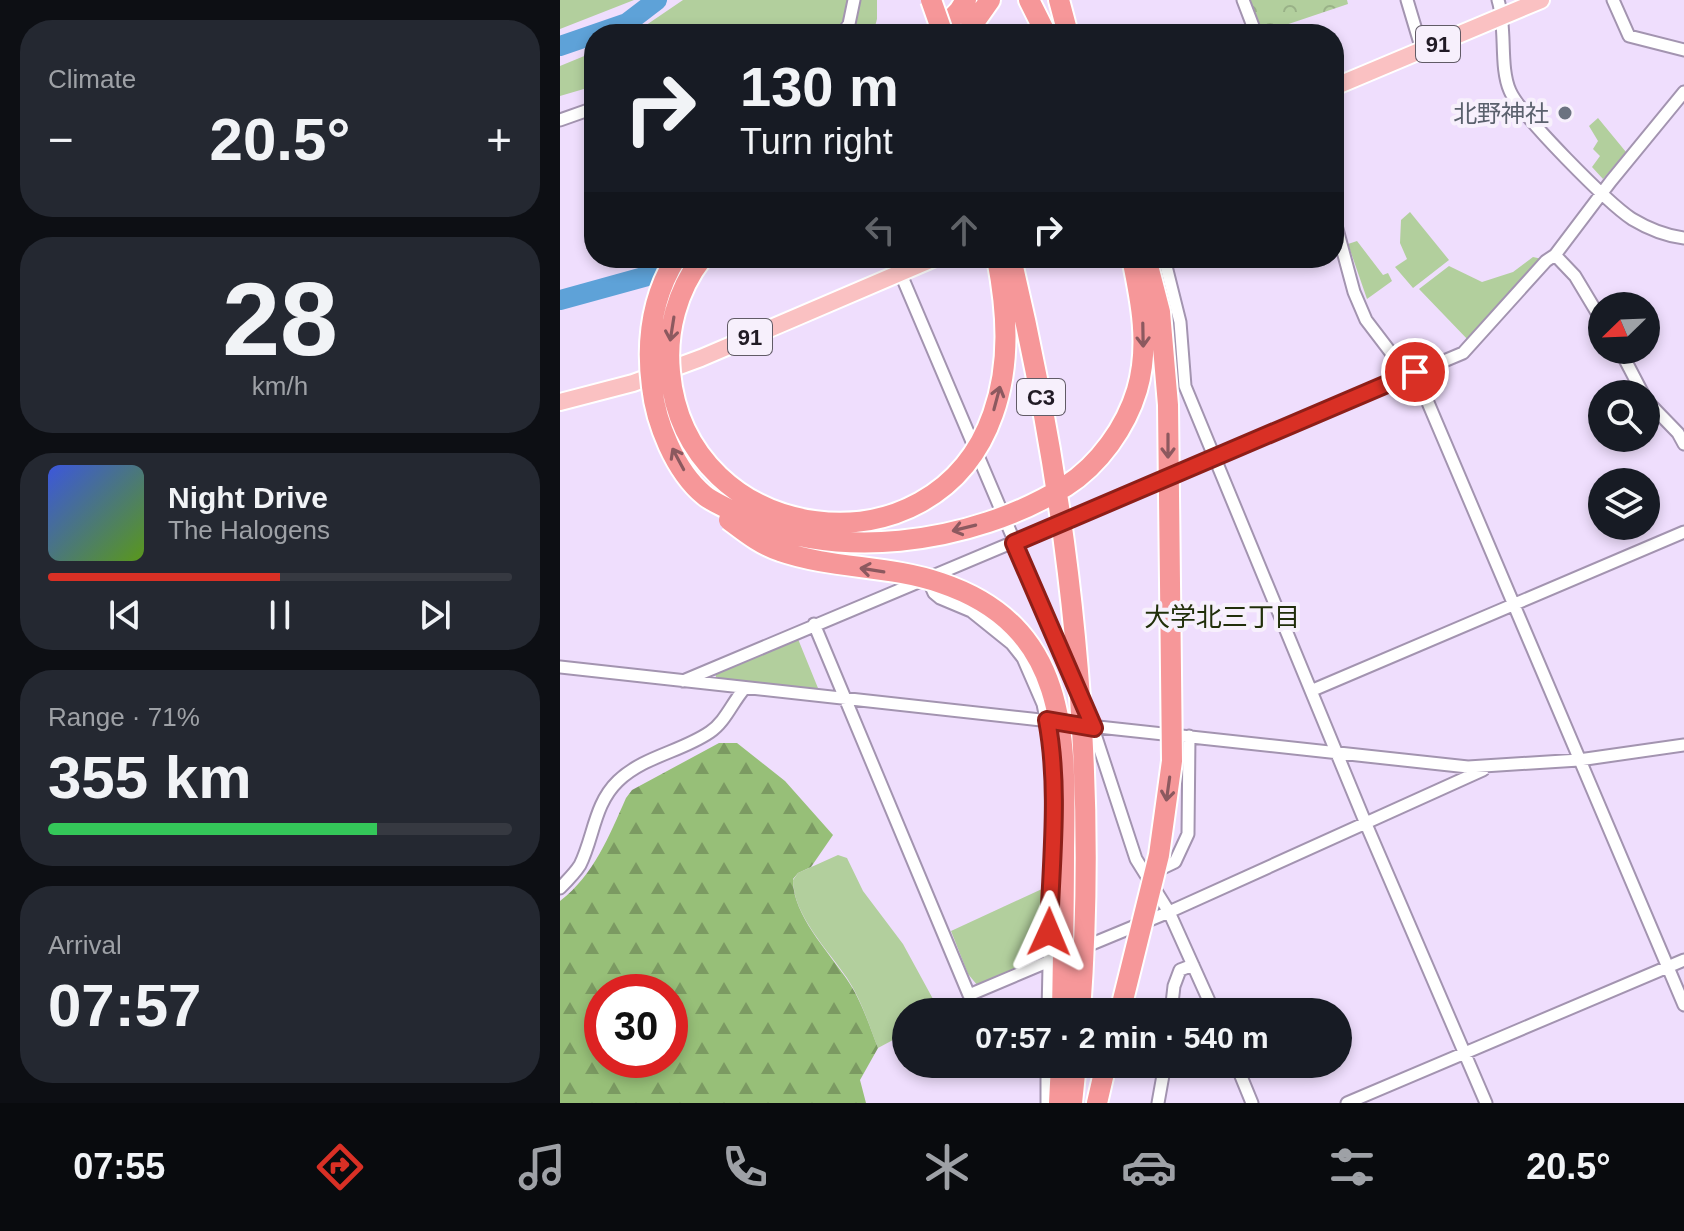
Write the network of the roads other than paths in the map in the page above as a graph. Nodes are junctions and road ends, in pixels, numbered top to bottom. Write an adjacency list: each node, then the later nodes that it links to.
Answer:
1 (854, 0): 12 (street)
2 (931, 0): 13 (highway, bridge)
3 (990, 0): 15 (highway)
4 (1029, 0): 16 (highway)
5 (1059, 0): 17 (highway)
6 (1243, 0): 18 (street)
7 (1407, 0): 19 (street)
8 (1541, 0): 11 (main road, 91)
9 (1613, 0): 20 (street)
10 (962, 6): 14 (highway)
11 (1500, 8): 19 (main road, 91); 27 (street)
12 (849, 24)
13 (939, 24)
14 (946, 24)
15 (973, 24)
16 (1041, 24)
17 (1065, 24)
18 (1252, 24)
19 (1422, 50): 21 (main road, 91)
20 (1684, 50)
21 (1344, 83)
22 (1684, 92): 25 (street)
23 (1684, 107): 25 (street)
24 (584, 112): 26 (street)
25 (1666, 114): 27 (street)
26 (560, 120)
27 (1602, 192): 28 (street); 30 (street)
28 (1684, 238)
29 (1344, 255): 41 (street)
30 (1555, 255): 40 (street); 41 (street)
31 (672, 268): 46 (highway, one-way to 31, bridge)
32 (695, 268): 35 (highway, one-way to 35, bridge)
33 (893, 268): 42 (main road, 91)
34 (898, 268): 48 (street)
35 (999, 268)
36 (1013, 268): 74 (highway, C3, bridge)
37 (1134, 268): 46 (highway, one-way to 46, bridge)
38 (1149, 268): 75 (highway, one-way to 75, bridge)
39 (1166, 268): 45 (street)
40 (1588, 298)
41 (1412, 374): 45 (street); 50 (street)
42 (560, 402)
43 (1660, 415): 44 (street)
44 (1682, 438)
45 (1215, 457): 48 (street); 55 (street)
46 (704, 495): 73 (highway, one-way to 46, bridge)
47 (1684, 532): 50 (street)
48 (1014, 543): 49 (street); 58 (street)
49 (928, 578): 51 (street); 57 (street)
50 (1515, 605): 55 (street); 62 (street)
51 (814, 624): 53 (street); 56 (street)
52 (560, 667): 53 (street)
53 (683, 681): 54 (street)
54 (744, 689): 56 (street); 66 (street)
55 (1313, 690): 61 (street)
56 (846, 700): 57 (street); 69 (street)
57 (1047, 720): 58 (street); 69 (street)
58 (1094, 728): 59 (street); 65 (street)
59 (1189, 736): 61 (street); 65 (street)
60 (1684, 745): 62 (street)
61 (1340, 755): 63 (street); 64 (street)
62 (1579, 760): 63 (street); 71 (street)
63 (1487, 768): 64 (street)
64 (1366, 824): 67 (street); 79 (street)
65 (1146, 876): 67 (street)
66 (560, 888)
67 (1169, 912): 69 (street); 70 (street)
68 (1684, 960): 71 (street)
69 (1049, 961): 72 (street)
70 (1193, 965): 76 (street); 77 (street)
71 (1667, 967): 78 (street); 79 (street)
72 (1048, 998)
73 (1062, 998)
74 (1081, 998)
75 (1123, 998)
76 (1173, 998)
77 (1208, 998)
78 (1684, 1005)
79 (1466, 1053): 92 (street); 93 (street)
80 (1047, 1078): 86 (street)
81 (1060, 1078): 87 (highway)
82 (1075, 1078): 88 (highway)
83 (1103, 1078): 89 (highway)
84 (1162, 1078): 90 (street)
85 (1242, 1078): 91 (street)
86 (1047, 1103)
87 (1059, 1103)
88 (1072, 1103)
89 (1097, 1103)
90 (1158, 1103)
91 (1252, 1103)
92 (1347, 1103)
93 (1486, 1103)

